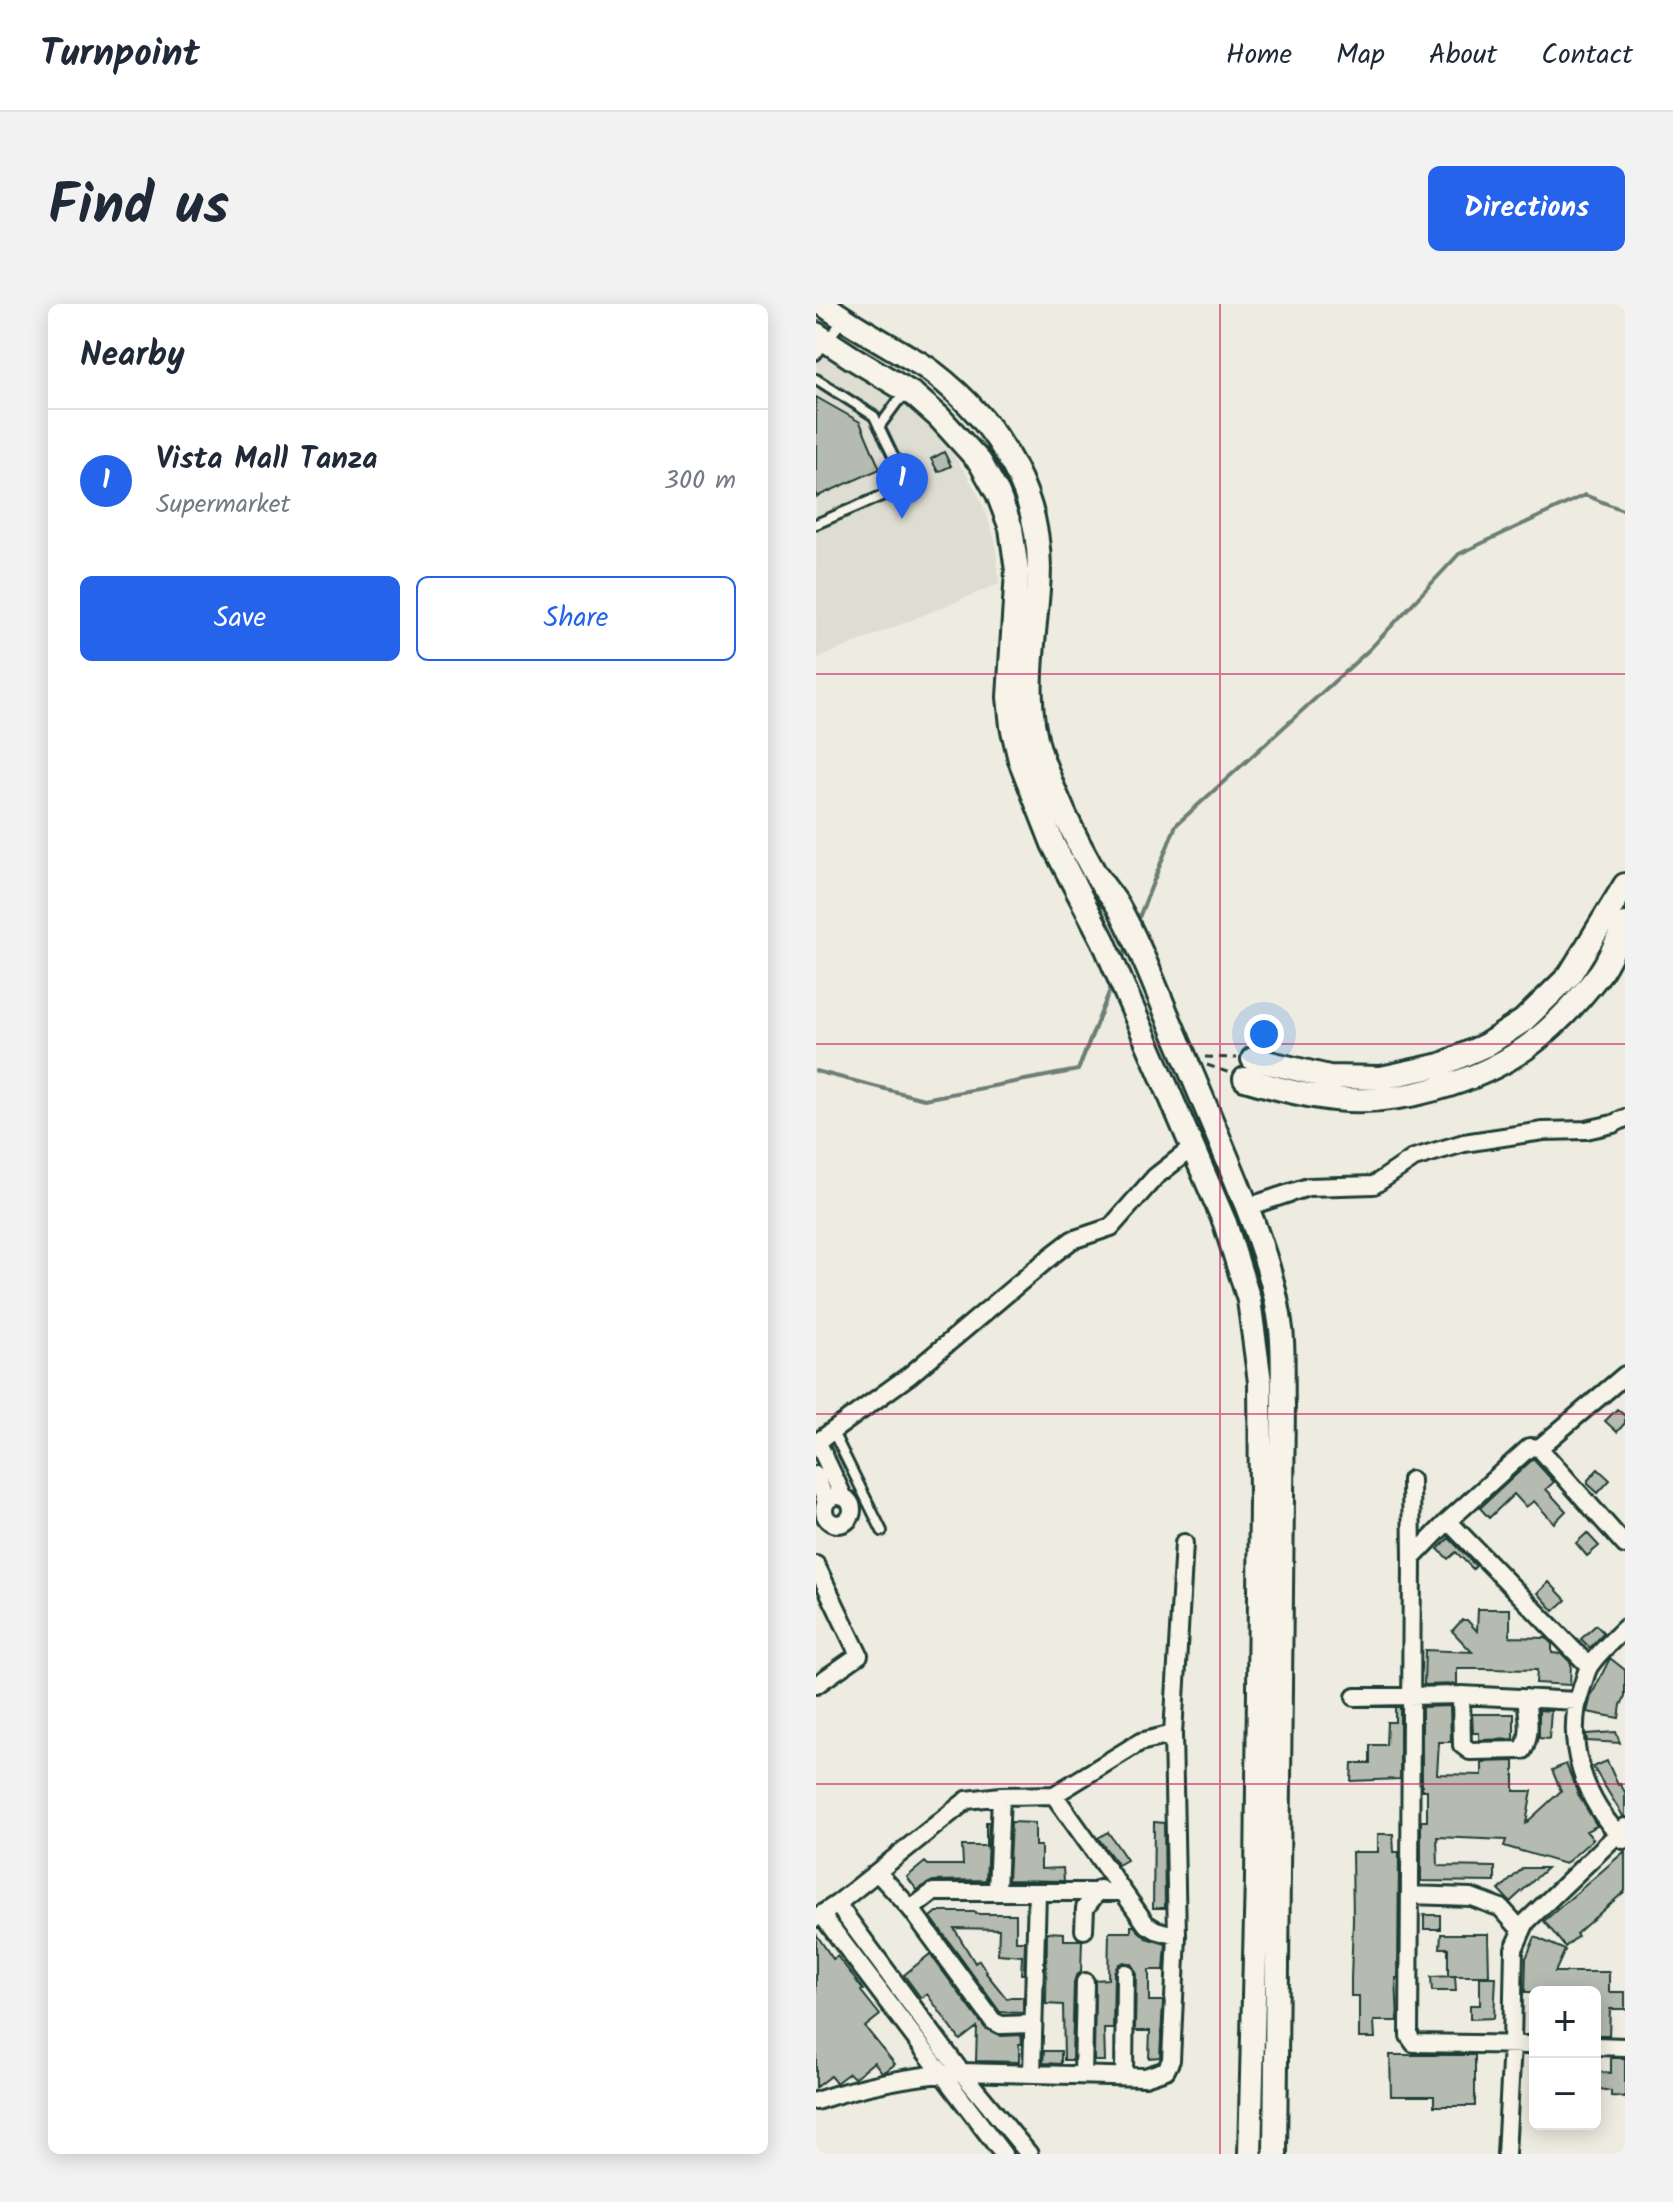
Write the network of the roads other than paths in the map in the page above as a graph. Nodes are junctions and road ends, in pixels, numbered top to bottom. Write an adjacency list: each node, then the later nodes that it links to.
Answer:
1 (823, 304): 2 (street)
2 (843, 319): 3 (lane); 8 (street)
3 (819, 343): 5 (street)
4 (816, 379): 6 (lane)
5 (914, 395): 6 (lane); 8 (street)
6 (879, 427): 7 (lane)
7 (816, 524)
8 (1025, 616): 12 (street); 13 (street)
9 (1625, 885): 10 (street)
10 (1625, 924)
11 (1625, 1118): 13 (street)
12 (1192, 1148): 15 (street); 21 (street)
13 (1247, 1207): 21 (street)
14 (1625, 1375): 17 (street)
15 (833, 1432): 16 (street); 24 (lane)
16 (817, 1443): 20 (street)
17 (1539, 1448): 23 (street); 26 (street)
18 (816, 1475): 22 (street)
19 (1411, 1480): 27 (street)
20 (843, 1496): 22 (street); 22 (street)
21 (1272, 1499): 43 (street)
22 (822, 1512)
23 (1448, 1521): 27 (street); 30 (street)
24 (882, 1531)
25 (1184, 1543): 37 (street)
26 (1625, 1545)
27 (1412, 1558): 32 (street)
28 (816, 1565): 31 (street)
29 (1625, 1628): 30 (street)
30 (1589, 1666): 36 (street)
31 (816, 1685)
32 (1411, 1695): 33 (street); 34 (street); 48 (street)
33 (1461, 1695): 35 (street); 35 (street)
34 (1355, 1697)
35 (1526, 1698): 36 (street)
36 (1577, 1701): 40 (street)
37 (1173, 1734): 38 (street); 54 (street)
38 (1054, 1795): 39 (street); 41 (street)
39 (1001, 1796): 42 (street); 44 (street)
40 (1622, 1834): 53 (street)
41 (1107, 1871): 46 (street); 47 (street)
42 (877, 1872): 49 (street); 50 (street)
43 (1268, 1879): 70 (street); 71 (street)
44 (997, 1891): 45 (street); 50 (street)
45 (1037, 1892): 46 (street); 57 (street)
46 (1097, 1892): 47 (street); 52 (street)
47 (1122, 1892): 54 (street)
48 (1410, 1895): 53 (street); 58 (street)
49 (837, 1904): 51 (street); 62 (street)
50 (911, 1909): 57 (street)
51 (819, 1916): 63 (street)
52 (1084, 1930)
53 (1521, 1930): 58 (street)
54 (1177, 1936): 66 (street)
55 (1125, 1973): 66 (street)
56 (1085, 1982): 65 (street)
57 (1033, 2024): 64 (street)
58 (1512, 2044): 59 (street); 72 (street)
59 (1529, 2045)
60 (1601, 2046): 61 (street)
61 (1625, 2047)
62 (961, 2072): 63 (street); 64 (street); 69 (street)
63 (941, 2074): 67 (street); 68 (street)
64 (1032, 2074): 65 (street)
65 (1083, 2075): 66 (street)
66 (1124, 2075)
67 (816, 2101)
68 (1003, 2154)
69 (1029, 2154)
70 (1250, 2154)
71 (1275, 2154)
72 (1506, 2154)

